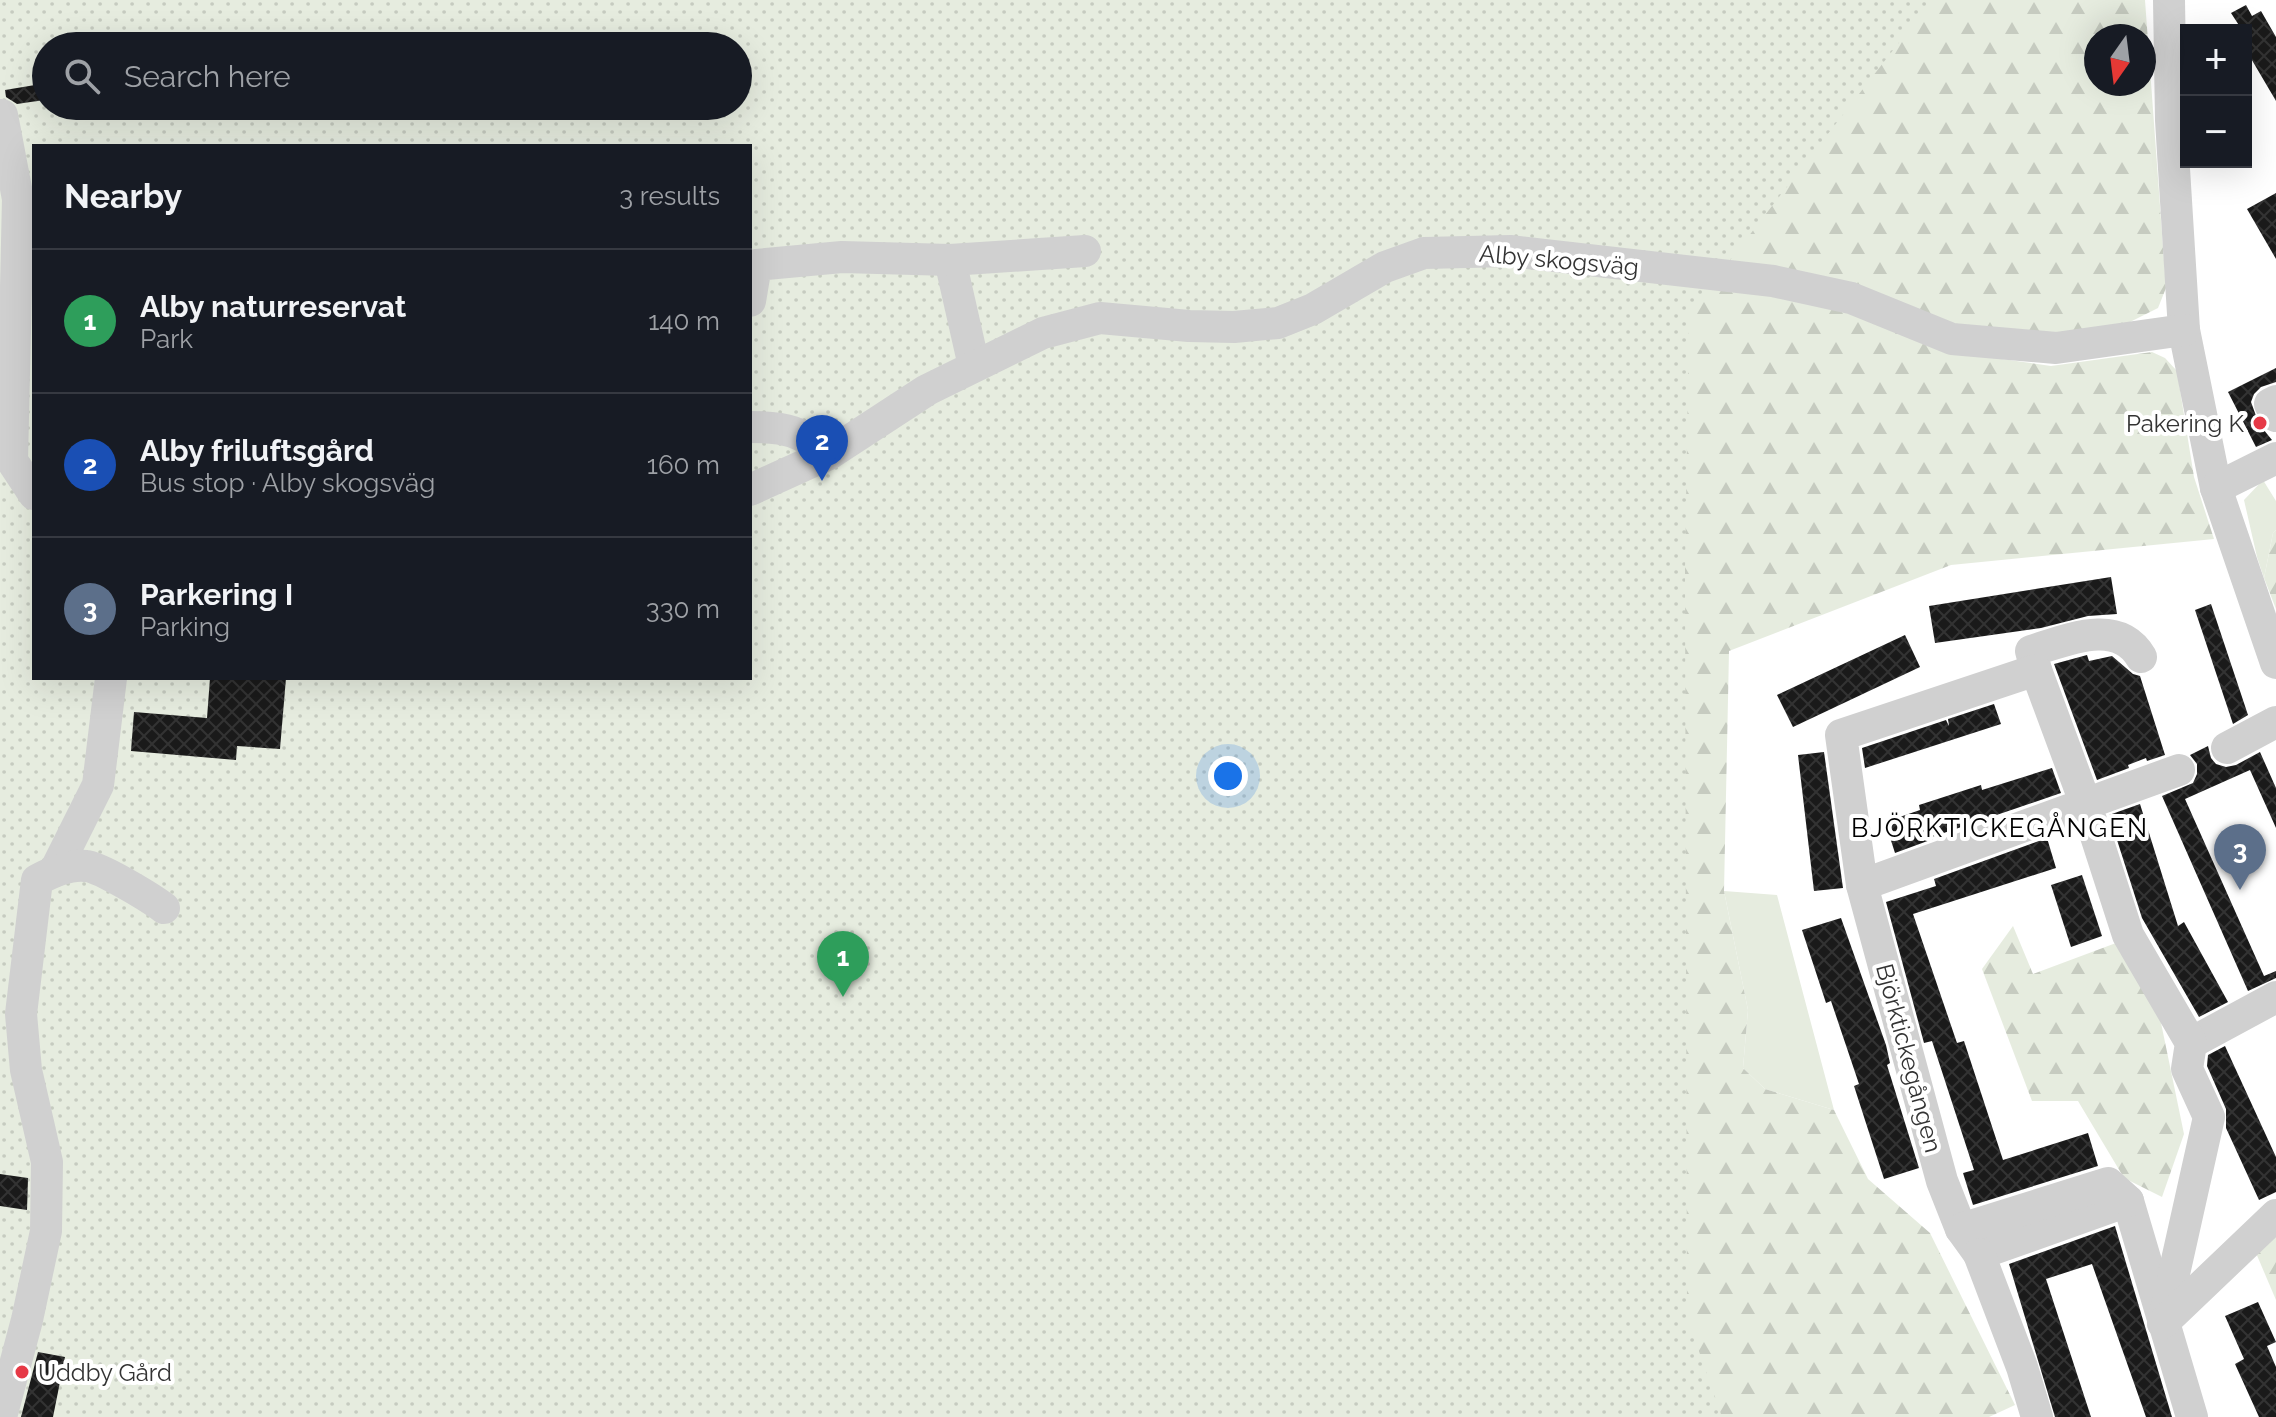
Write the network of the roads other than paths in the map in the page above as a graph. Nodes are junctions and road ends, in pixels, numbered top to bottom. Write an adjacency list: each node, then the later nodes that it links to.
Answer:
1 (2169, 0): 6 (street)
2 (2, 115): 15 (street)
3 (1085, 251): 4 (street)
4 (950, 260): 5 (street); 7 (street)
5 (752, 289)
6 (2184, 330): 7 (street, Alby skogsväg); 13 (street)
7 (974, 366): 11 (street, Alby skogsväg)
8 (2276, 401): 9 (street)
9 (2276, 416)
10 (752, 427): 11 (street)
11 (829, 454): 14 (street, Alby skogsväg)
12 (2276, 458): 13 (street)
13 (2216, 488): 17 (street)
14 (752, 489)
15 (32, 491)
16 (2141, 657): 18 (street)
17 (2276, 663)
18 (2036, 670): 23 (street); 25 (street, Björktickegången)
19 (111, 680): 24 (street)
20 (2276, 722): 21 (street)
21 (2227, 748)
22 (2179, 770): 23 (street)
23 (2086, 805): 25 (street); 28 (street)
24 (55, 871): 26 (street); 32 (street)
25 (1862, 885): 30 (street, Björktickegången)
26 (164, 908)
27 (2276, 997): 28 (street)
28 (2191, 1043): 31 (street)
29 (2276, 1215): 31 (street)
30 (1970, 1242): 31 (street); 33 (street, Björktickegången)
31 (2163, 1323): 34 (street)
32 (1, 1417)
33 (2037, 1417)
34 (2192, 1417)

